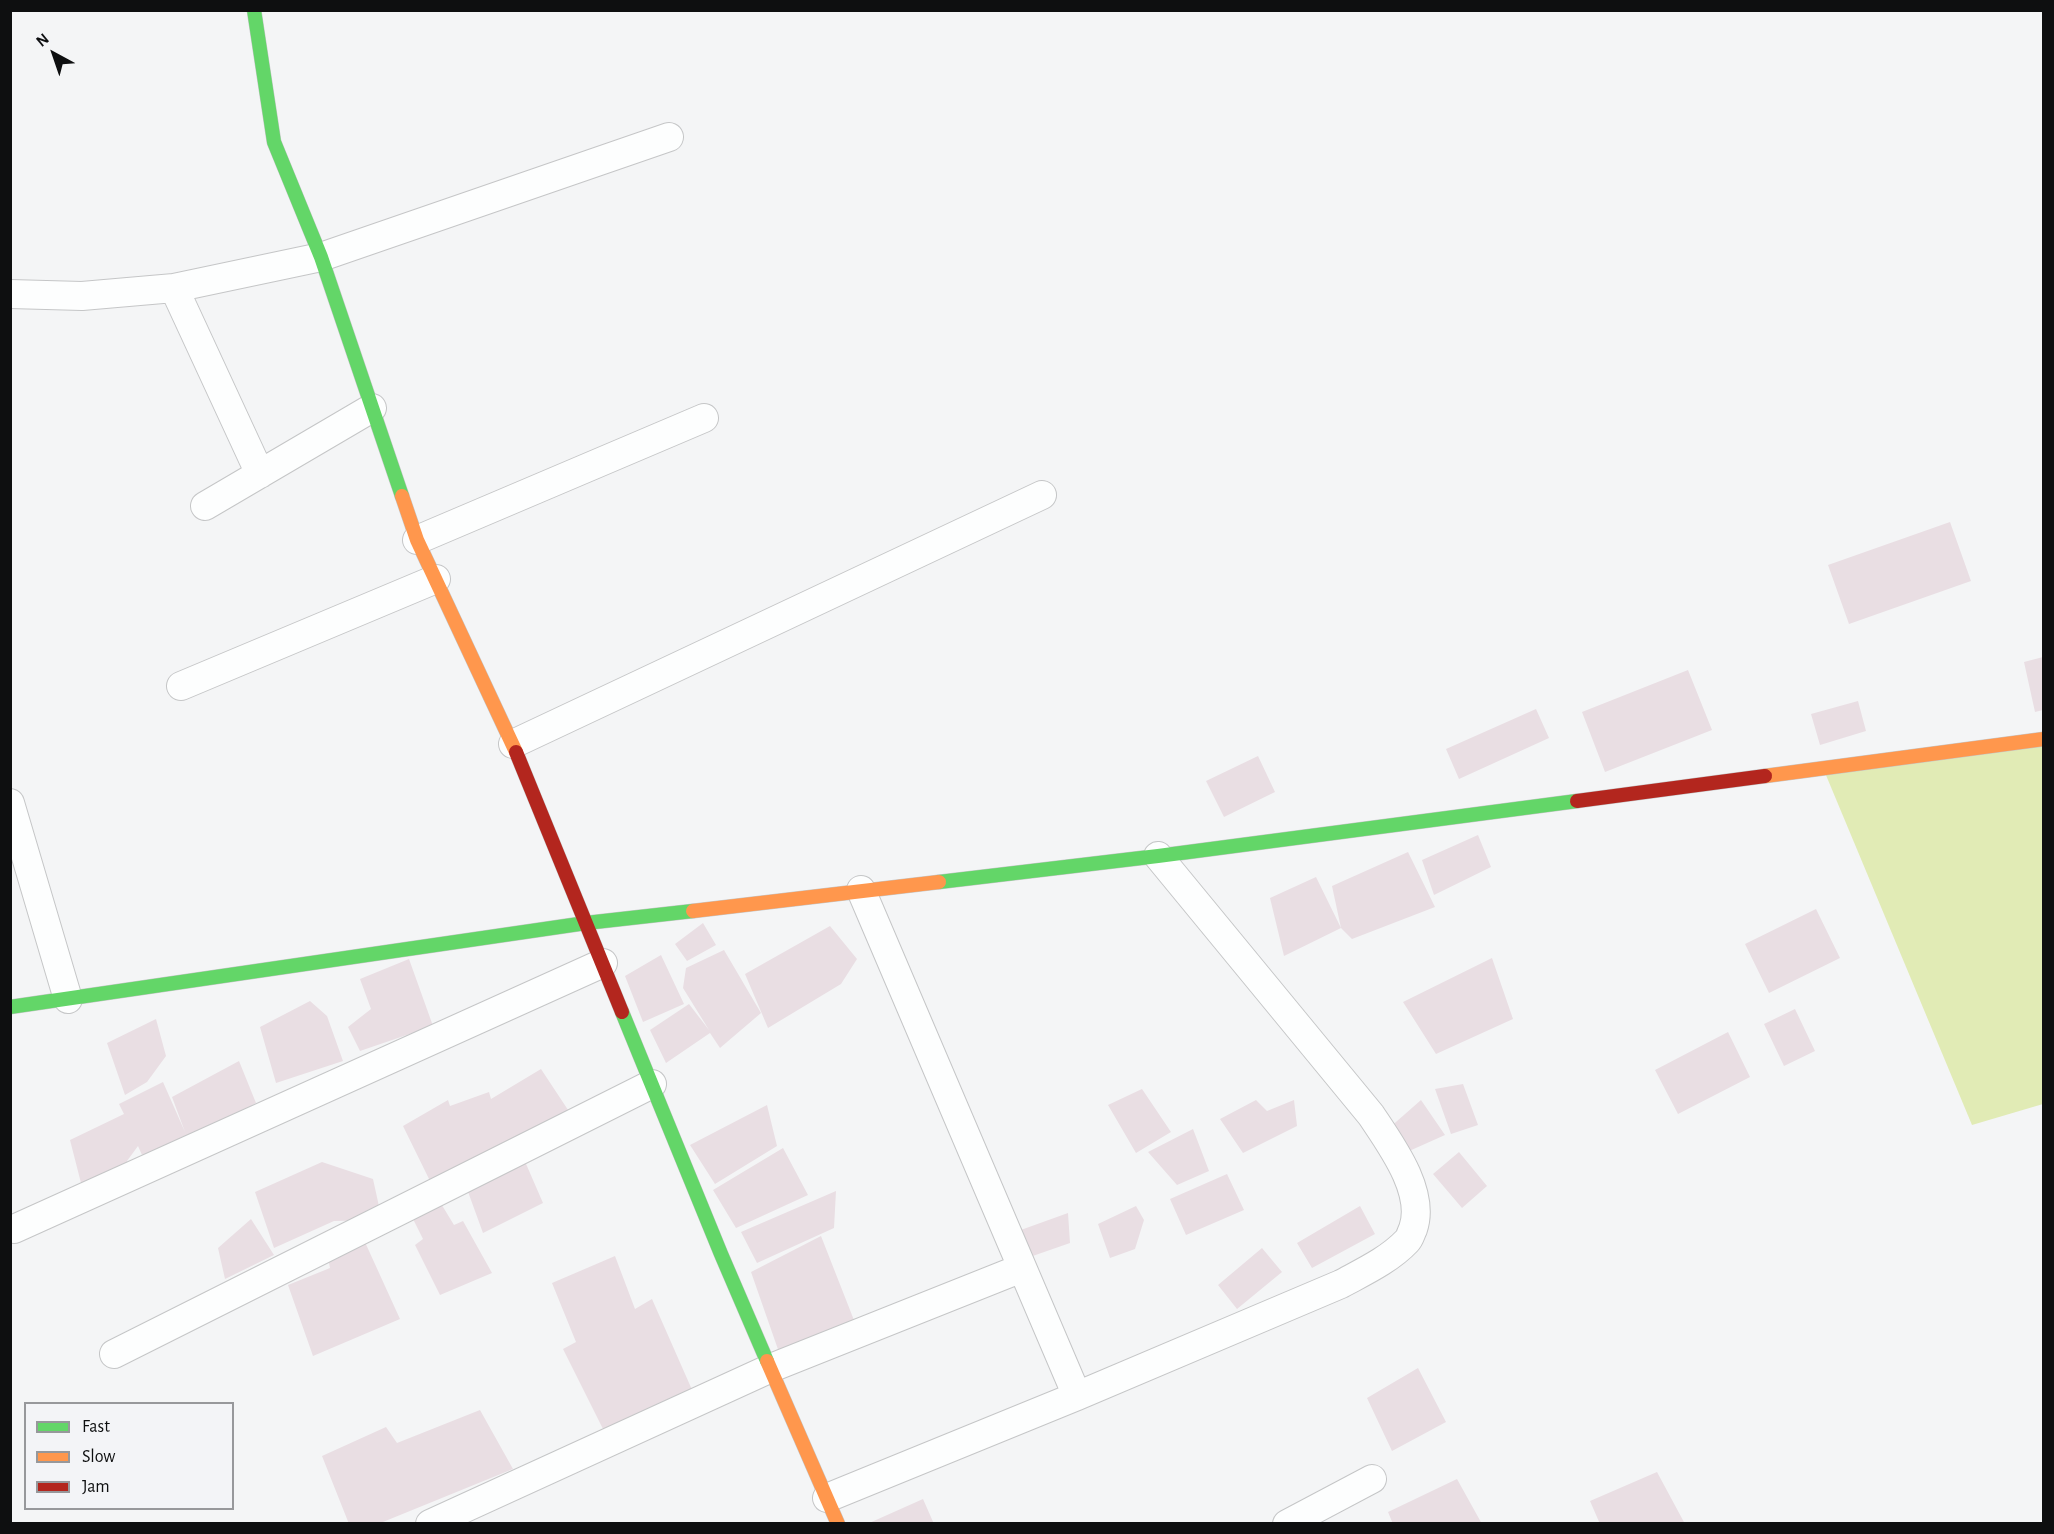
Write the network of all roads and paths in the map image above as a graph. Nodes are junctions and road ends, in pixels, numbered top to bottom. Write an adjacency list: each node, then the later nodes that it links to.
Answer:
1 (254, 10): 3 (street)
2 (669, 137): 3 (street)
3 (321, 257): 4 (street); 6 (street)
4 (174, 288): 5 (street); 8 (street)
5 (10, 294)
6 (372, 408): 8 (street); 11 (street)
7 (704, 418): 11 (street)
8 (260, 474): 10 (street)
9 (1042, 495): 15 (street)
10 (205, 506)
11 (417, 540): 12 (street)
12 (436, 579): 13 (street); 15 (street)
13 (181, 686)
14 (2043, 739): 17 (street)
15 (513, 744): 19 (street)
16 (10, 802): 21 (street)
17 (1158, 856): 18 (street); 28 (street)
18 (861, 890): 19 (street); 25 (street)
19 (586, 923): 20 (street); 21 (street)
20 (603, 963): 23 (street); 24 (street)
21 (68, 999): 22 (street)
22 (10, 1007)
23 (652, 1084): 26 (street); 27 (street)
24 (14, 1229)
25 (1022, 1268): 27 (street); 28 (street)
26 (114, 1354)
27 (771, 1368): 30 (street); 31 (street)
28 (1077, 1396): 30 (street)
29 (1372, 1479): 33 (street)
30 (826, 1498): 32 (street)
31 (430, 1524)
32 (838, 1524)
33 (1287, 1524)

